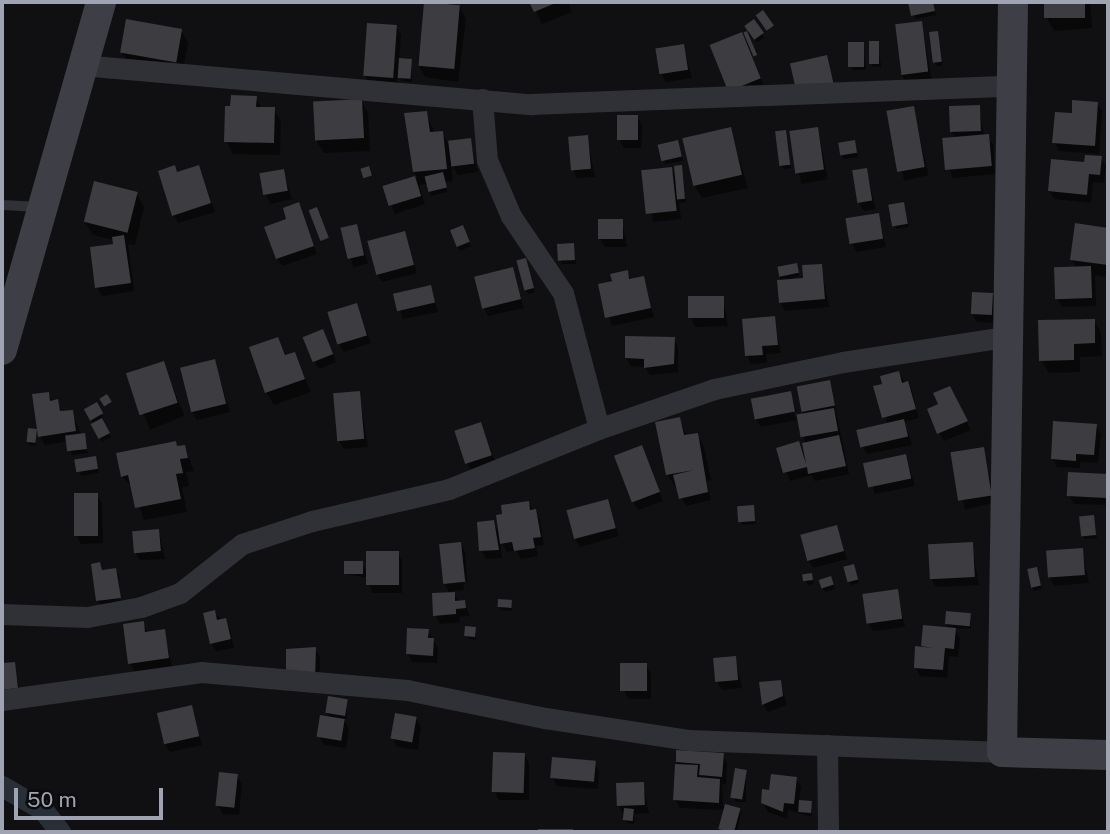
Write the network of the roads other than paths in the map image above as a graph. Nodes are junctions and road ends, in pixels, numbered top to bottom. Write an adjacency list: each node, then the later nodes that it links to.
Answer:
1 (101, 2): 3 (main road)
2 (1013, 2): 4 (main road)
3 (82, 65): 5 (street); 7 (main road)
4 (1015, 85): 5 (street); 8 (main road)
5 (482, 99): 10 (street)
6 (2, 205): 7 (lane)
7 (41, 207): 9 (main road)
8 (1010, 335): 10 (street); 14 (main road)
9 (2, 350)
10 (599, 428): 11 (street)
11 (2, 614)
12 (2, 700): 13 (street)
13 (827, 745): 14 (street); 16 (street)
14 (1002, 752): 15 (main road)
15 (1108, 755)
16 (828, 832)

